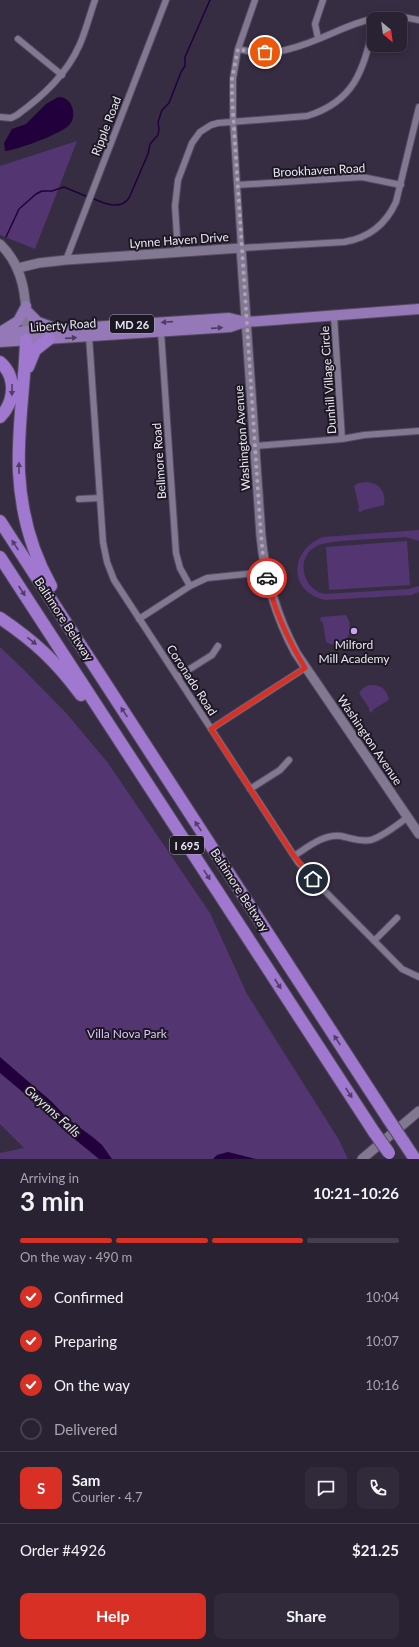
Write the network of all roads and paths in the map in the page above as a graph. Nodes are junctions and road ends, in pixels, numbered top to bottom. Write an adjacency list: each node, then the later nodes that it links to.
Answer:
1 (166, 0): 21 (street, Ripple Road)
2 (255, 0): 10 (street, Washington Avenue)
3 (323, 0): 8 (street)
4 (93, 1): 12 (street)
5 (407, 18): 7 (street)
6 (367, 20): 8 (street)
7 (419, 20)
8 (318, 38): 10 (street)
9 (18, 39): 12 (street)
10 (238, 49): 15 (street, Washington Avenue)
11 (367, 51): 15 (street)
12 (62, 75): 14 (street)
13 (419, 107): 17 (street, Lynne Haven Drive)
14 (0, 117)
15 (233, 121): 16 (street, Washington Avenue); 20 (street)
16 (237, 185): 17 (street, Brookhaven Road); 19 (street, Washington Avenue)
17 (400, 185): 19 (street, Lynne Haven Drive)
18 (0, 244): 22 (main road)
19 (241, 248): 20 (main road, Lynne Haven Drive); 26 (main road, Washington Avenue)
20 (178, 253): 21 (main road, Lynne Haven Drive)
21 (66, 260): 22 (main road, Lynne Haven Drive)
22 (18, 268): 23 (main road)
23 (26, 308): 27 (main road); 29 (main road); 30 (main road)
24 (419, 310): 25 (main road, Liberty Road / MD 26)
25 (334, 316): 26 (main road, Liberty Road / MD 26); 38 (street, Dunhill Village Circle)
26 (246, 322): 27 (main road, Liberty Road / MD 26, one-way to 27); 28 (main road, Liberty Road / MD 26, one-way to 26); 39 (main road, Washington Avenue)
27 (58, 329): 30 (main road, Liberty Road / MD 26)
28 (161, 332): 31 (main road, Liberty Road / MD 26); 45 (street, Bellmore Road)
29 (0, 333): 30 (main road, Liberty Road / MD 26)
30 (26, 336): 32 (main road, Liberty Road / MD 26); 33 (main road, Liberty Road / MD 26); 35 (highway)
31 (88, 336): 32 (main road, Liberty Road / MD 26, one-way to 31); 40 (street, Coronado Road)
32 (49, 339): 35 (highway)
33 (0, 342)
34 (0, 362): 36 (highway, one-way to 36)
35 (25, 379): 48 (highway, one-way to 35)
36 (0, 417)
37 (419, 431): 38 (street, Dunhill Village Circle)
38 (342, 439): 39 (street)
39 (255, 446): 44 (main road, Washington Avenue)
40 (100, 498): 41 (street); 47 (street, Coronado Road)
41 (79, 499)
42 (0, 521): 48 (highway, Baltimore Beltway / I 695, one-way to 42)
43 (0, 558): 57 (highway, Baltimore Beltway / I 695, one-way to 57)
44 (266, 572): 45 (street); 50 (main road, Washington Avenue)
45 (190, 586): 47 (street)
46 (0, 618): 57 (highway, one-way to 57)
47 (139, 619): 51 (street, Coronado Road)
48 (75, 636): 65 (highway, Baltimore Beltway / I 695, one-way to 48, bridge)
49 (218, 646): 51 (street)
50 (305, 668): 52 (street); 55 (main road, Washington Avenue)
51 (177, 678): 52 (street, Coronado Road)
52 (211, 729): 54 (street, Coronado Road)
53 (289, 760): 54 (street)
54 (250, 789): 58 (street, Coronado Road)
55 (408, 817): 56 (main road, Washington Avenue); 58 (street)
56 (419, 834)
57 (182, 836): 63 (highway, Baltimore Beltway / I 695, one-way to 63, bridge)
58 (294, 856): 60 (street, Coronado Road)
59 (396, 918): 60 (street)
60 (374, 941): 61 (street, Coronado Road)
61 (419, 977)
62 (418, 1115): 64 (main road)
63 (390, 1156)
64 (362, 1159)
65 (415, 1159)

